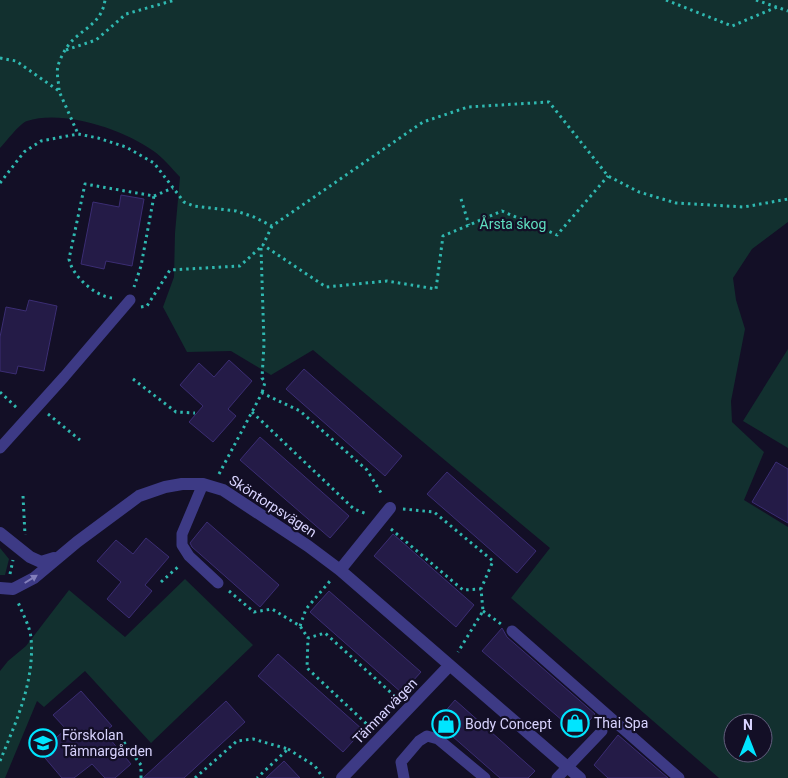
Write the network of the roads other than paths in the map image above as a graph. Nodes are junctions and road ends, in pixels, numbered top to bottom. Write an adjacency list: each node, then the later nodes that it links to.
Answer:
1 (130, 300): 2 (lane)
2 (0, 448)
3 (208, 485): 6 (street, Sköntorpsvägen); 7 (street, Sköntorpsvägen); 8 (lane)
4 (390, 508): 7 (street)
5 (0, 533): 6 (street)
6 (56, 558): 9 (street, Sköntorpsvägen, one-way to 6)
7 (340, 570): 11 (street, Sköntorpsvägen)
8 (218, 583)
9 (0, 588)
10 (512, 631): 19 (lane)
11 (449, 666): 13 (street, Sköntorpsvägen); 14 (street, Tämnarvägen)
12 (602, 731): 13 (lane)
13 (568, 768): 17 (lane); 18 (street, Sköntorpsvägen)
14 (342, 778)
15 (404, 778): 16 (lane)
16 (485, 778)
17 (557, 778)
18 (580, 778)
19 (679, 778)

